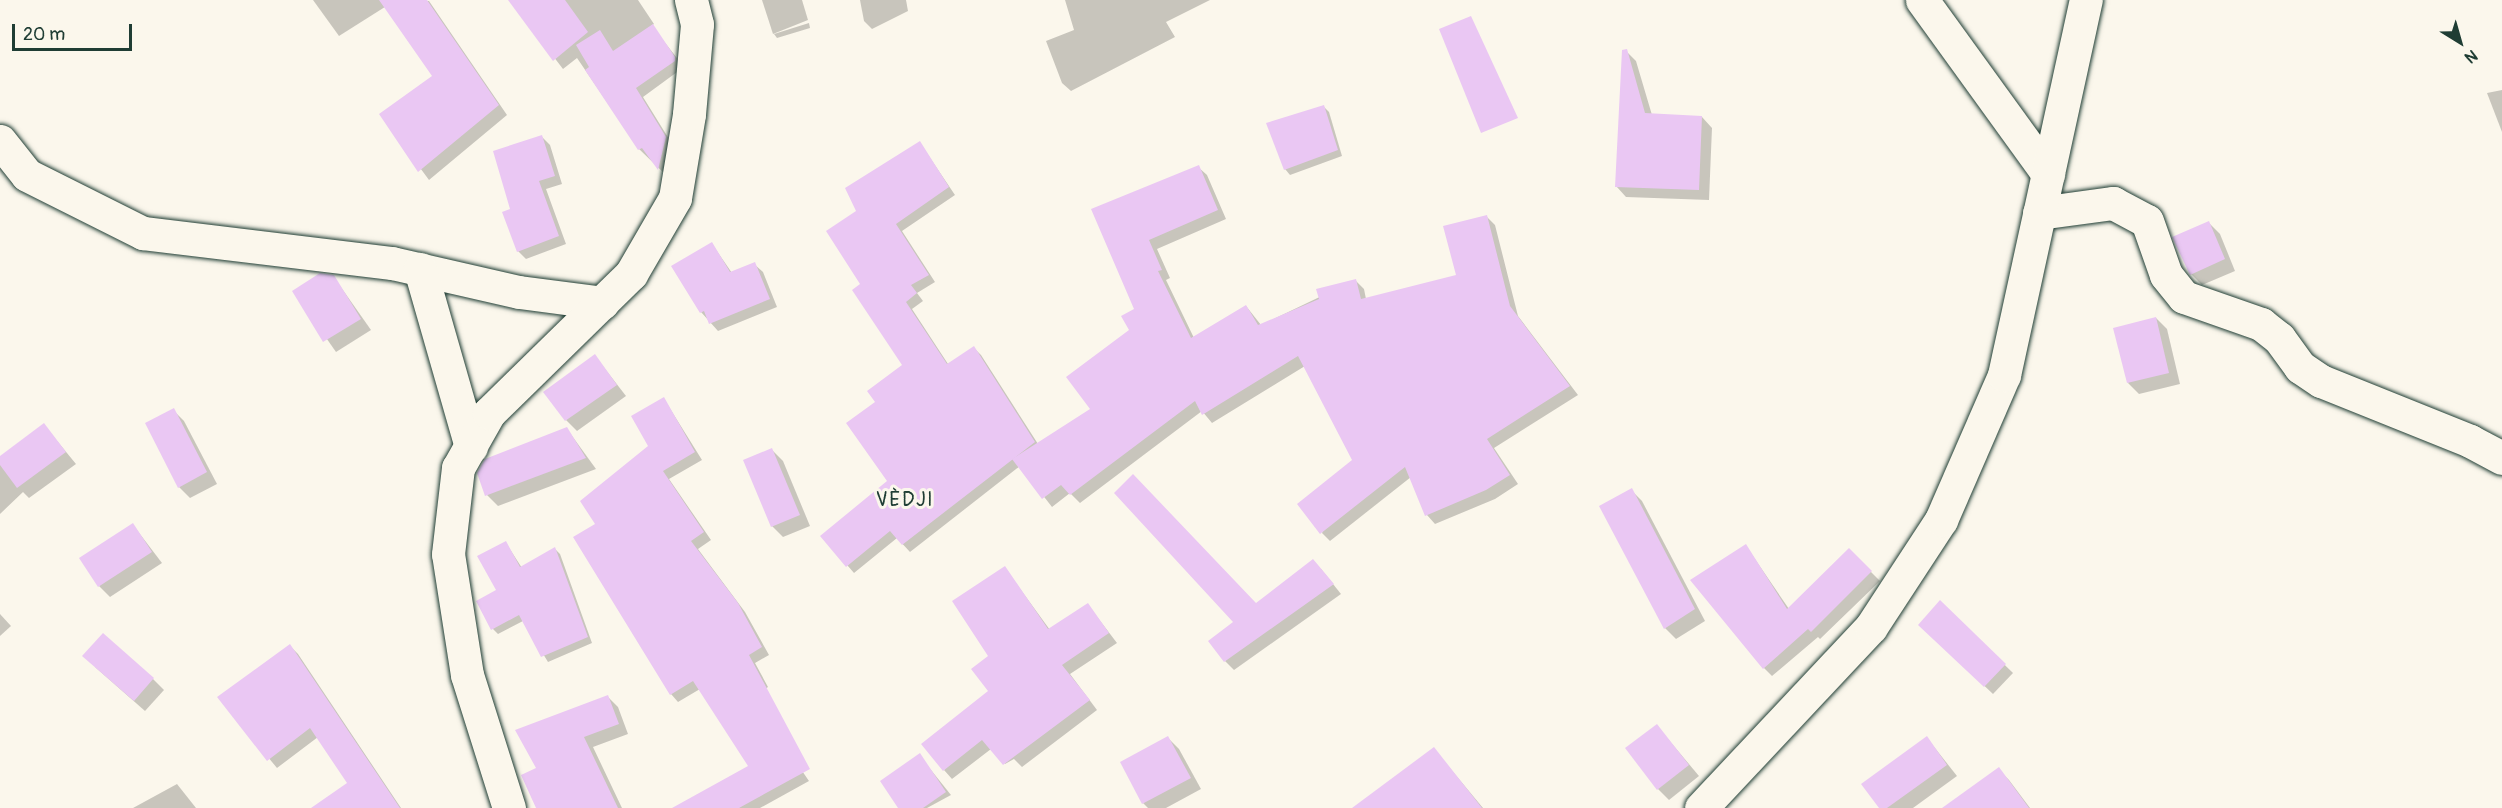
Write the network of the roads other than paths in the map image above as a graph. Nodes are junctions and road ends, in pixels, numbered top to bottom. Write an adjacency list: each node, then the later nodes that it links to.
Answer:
1 (691, 0): 8 (street)
2 (1922, 0): 5 (street)
3 (2086, 0): 5 (street)
4 (0, 141): 7 (street)
5 (2048, 174): 6 (street)
6 (2039, 213): 10 (street); 12 (street)
7 (420, 269): 8 (street); 9 (street)
8 (602, 303): 9 (street)
9 (471, 447): 11 (street)
10 (2502, 458)
11 (509, 808)
12 (1702, 808)

